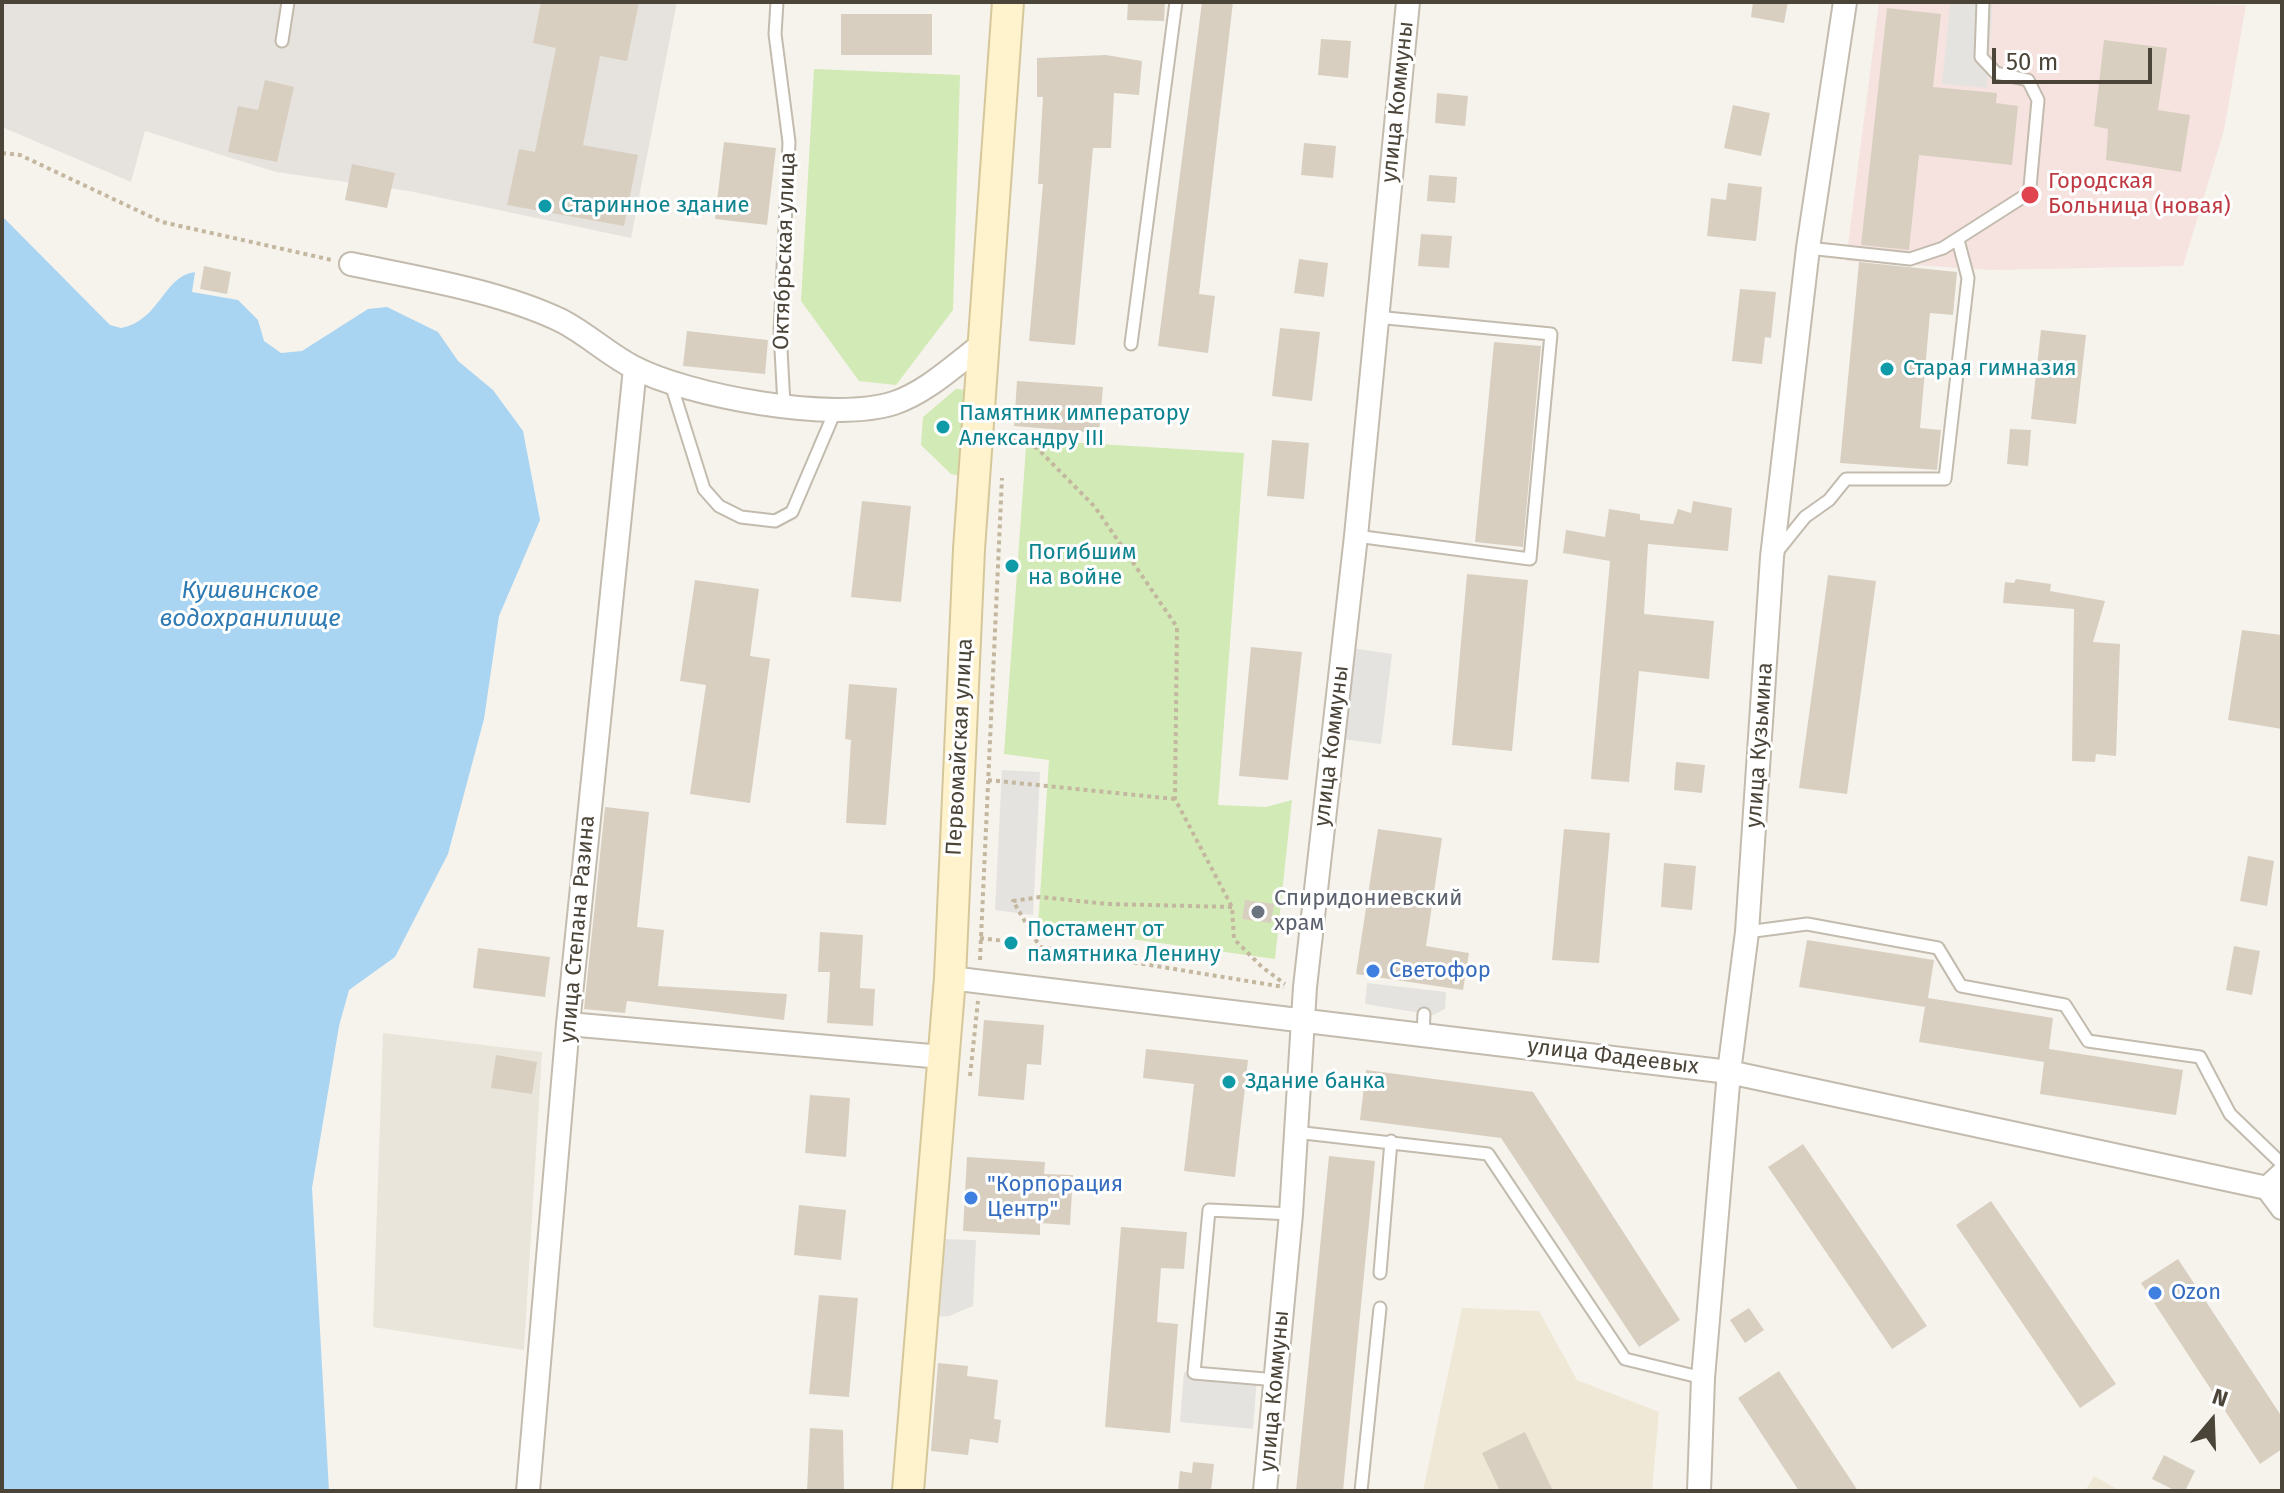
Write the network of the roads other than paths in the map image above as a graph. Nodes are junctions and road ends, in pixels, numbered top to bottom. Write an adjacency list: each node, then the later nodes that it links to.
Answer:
1 (288, 2): 8 (lane)
2 (777, 2): 17 (lane, Октябрьская улица)
3 (1008, 2): 13 (main road, Первомайская улица)
4 (1176, 2): 14 (lane)
5 (1408, 2): 12 (street, улица Коммуны)
6 (1845, 2): 10 (street, улица Кузьмина)
7 (1983, 2): 9 (lane)
8 (282, 41)
9 (1958, 240): 10 (lane); 20 (lane)
10 (1808, 248): 20 (street, улица Кузьмина)
11 (351, 264): 15 (street)
12 (1376, 317): 19 (street, улица Коммуны); 19 (lane)
13 (984, 343): 18 (street); 22 (main road, Первомайская улица)
14 (1131, 344)
15 (635, 368): 16 (street); 24 (street, улица Степана Разина)
16 (670, 380): 17 (street); 18 (lane)
17 (784, 405): 18 (street)
18 (836, 409)
19 (1356, 536): 23 (street, улица Коммуны)
20 (1772, 557): 21 (street, улица Кузьмина)
21 (1747, 932): 26 (street, улица Кузьмина); 29 (lane)
22 (950, 978): 23 (street, улица Фадеевых); 25 (main road, Первомайская улица)
23 (1302, 1018): 26 (street, улица Фадеевых); 27 (street, улица Коммуны)
24 (568, 1024): 25 (street); 37 (street, улица Степана Разина)
25 (942, 1057): 38 (main road, Первомайская улица)
26 (1729, 1072): 30 (street, улица Фадеевых); 35 (street, улица Кузьмина)
27 (1295, 1132): 28 (lane); 32 (street, улица Коммуны)
28 (1391, 1141): 33 (lane); 35 (lane)
29 (2282, 1164)
30 (2274, 1181): 31 (street)
31 (2282, 1208)
32 (1291, 1214): 36 (street, улица Коммуны); 36 (lane)
33 (1380, 1273)
34 (1380, 1308): 40 (lane)
35 (1703, 1378): 41 (street, улица Кузьмина)
36 (1277, 1380): 39 (street, улица Коммуны)
37 (528, 1491)
38 (908, 1491)
39 (1265, 1491)
40 (1361, 1491)
41 (1699, 1491)

